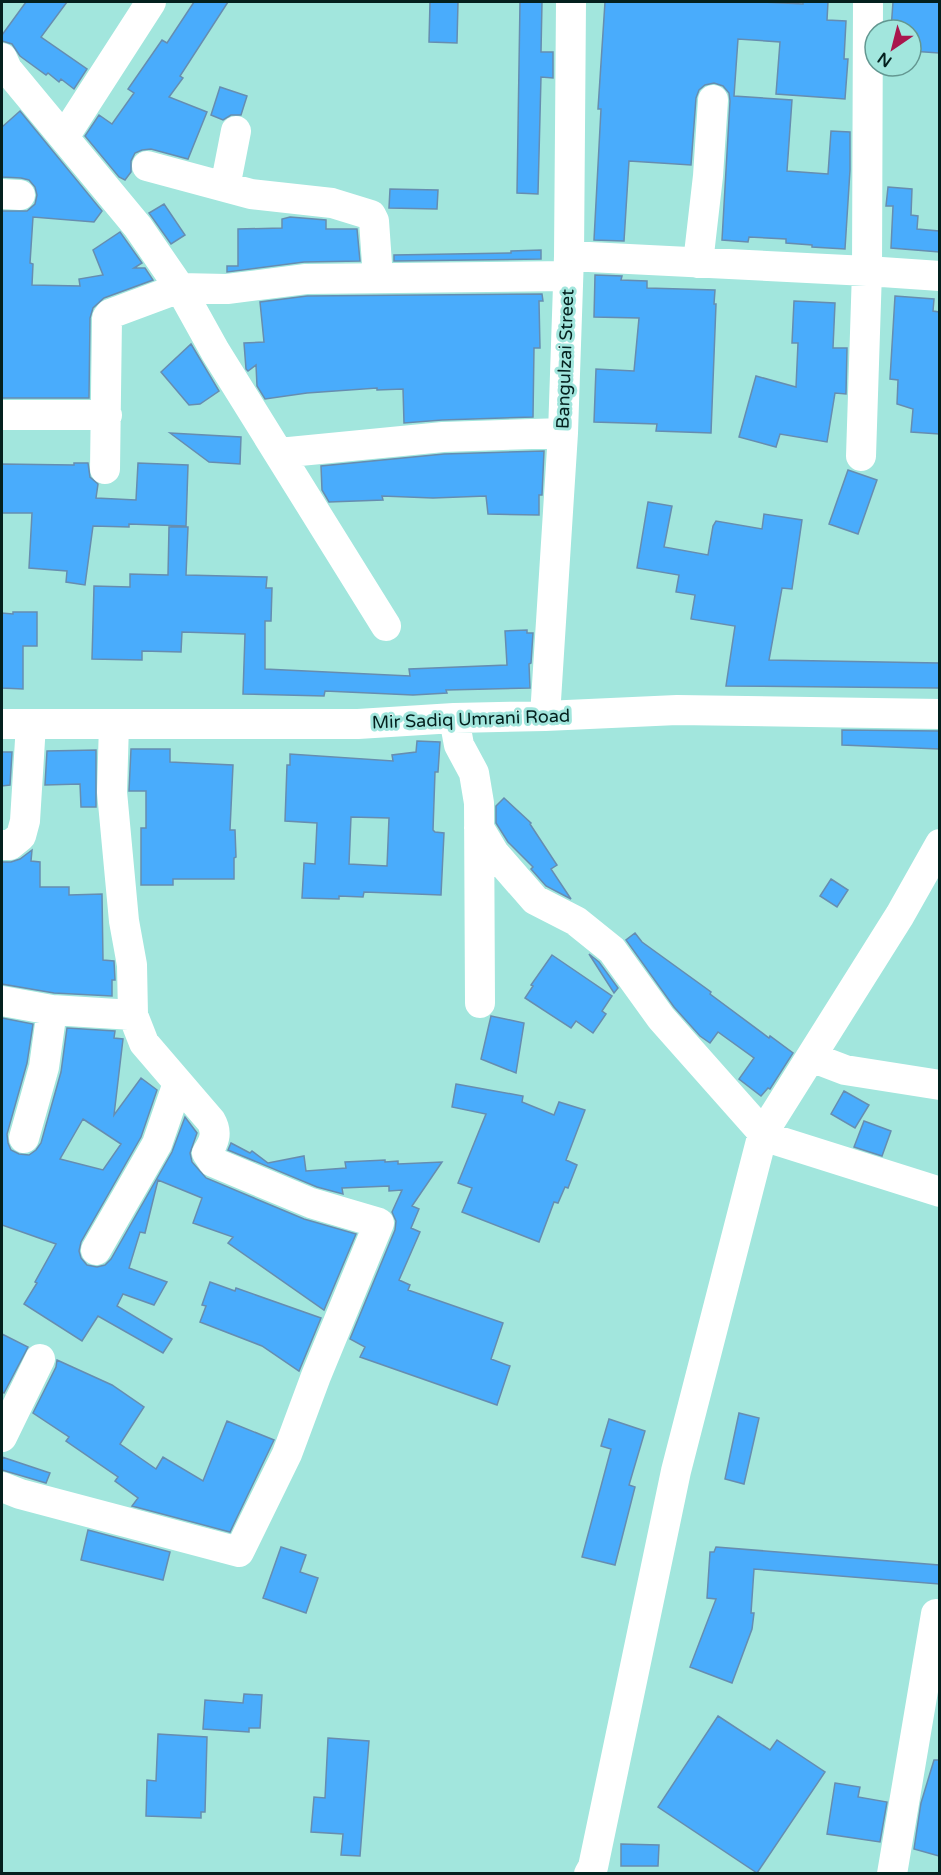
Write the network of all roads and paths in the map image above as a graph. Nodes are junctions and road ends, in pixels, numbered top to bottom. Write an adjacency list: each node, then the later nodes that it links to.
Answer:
1 (152, 2): 7 (street)
2 (571, 2): 11 (street, Bangulzai Street)
3 (868, 2): 12 (street)
4 (2, 58): 7 (street)
5 (713, 100): 10 (street)
6 (236, 131): 9 (street)
7 (63, 137): 15 (street)
8 (147, 166): 9 (street)
9 (229, 188): 14 (street)
10 (698, 263): 11 (street); 12 (street)
11 (568, 266): 14 (street); 18 (street, Bangulzai Street)
12 (867, 271): 13 (street); 20 (street)
13 (939, 276)
14 (378, 278): 15 (street)
15 (180, 288): 17 (street); 19 (street)
16 (2, 415): 17 (street)
17 (106, 415): 21 (street)
18 (563, 433): 19 (street); 24 (street, Bangulzai Street)
19 (279, 453): 22 (street)
20 (861, 456)
21 (105, 469)
22 (386, 626)
23 (939, 714): 24 (street, Mir Sadiq Umrani Road)
24 (545, 716): 25 (street, Mir Sadiq Umrani Road)
25 (454, 718): 28 (street, Mir Sadiq Umrani Road); 29 (street)
26 (2, 724): 27 (street, Mir Sadiq Umrani Road)
27 (31, 724): 28 (street, Mir Sadiq Umrani Road); 31 (street)
28 (114, 724): 35 (street)
29 (479, 828): 33 (street); 39 (street)
30 (939, 844): 36 (street)
31 (2, 845)
32 (2, 1001): 34 (street)
33 (480, 1003)
34 (52, 1010): 35 (street); 40 (street)
35 (133, 1015): 37 (street)
36 (811, 1057): 38 (street); 39 (street)
37 (178, 1083): 42 (street); 45 (street)
38 (939, 1085)
39 (763, 1134): 41 (street); 47 (street)
40 (24, 1138)
41 (939, 1192)
42 (96, 1250)
43 (40, 1359): 44 (street)
44 (2, 1437)
45 (2, 1487)
46 (936, 1614): 48 (street)
47 (589, 1874)
48 (892, 1874)

